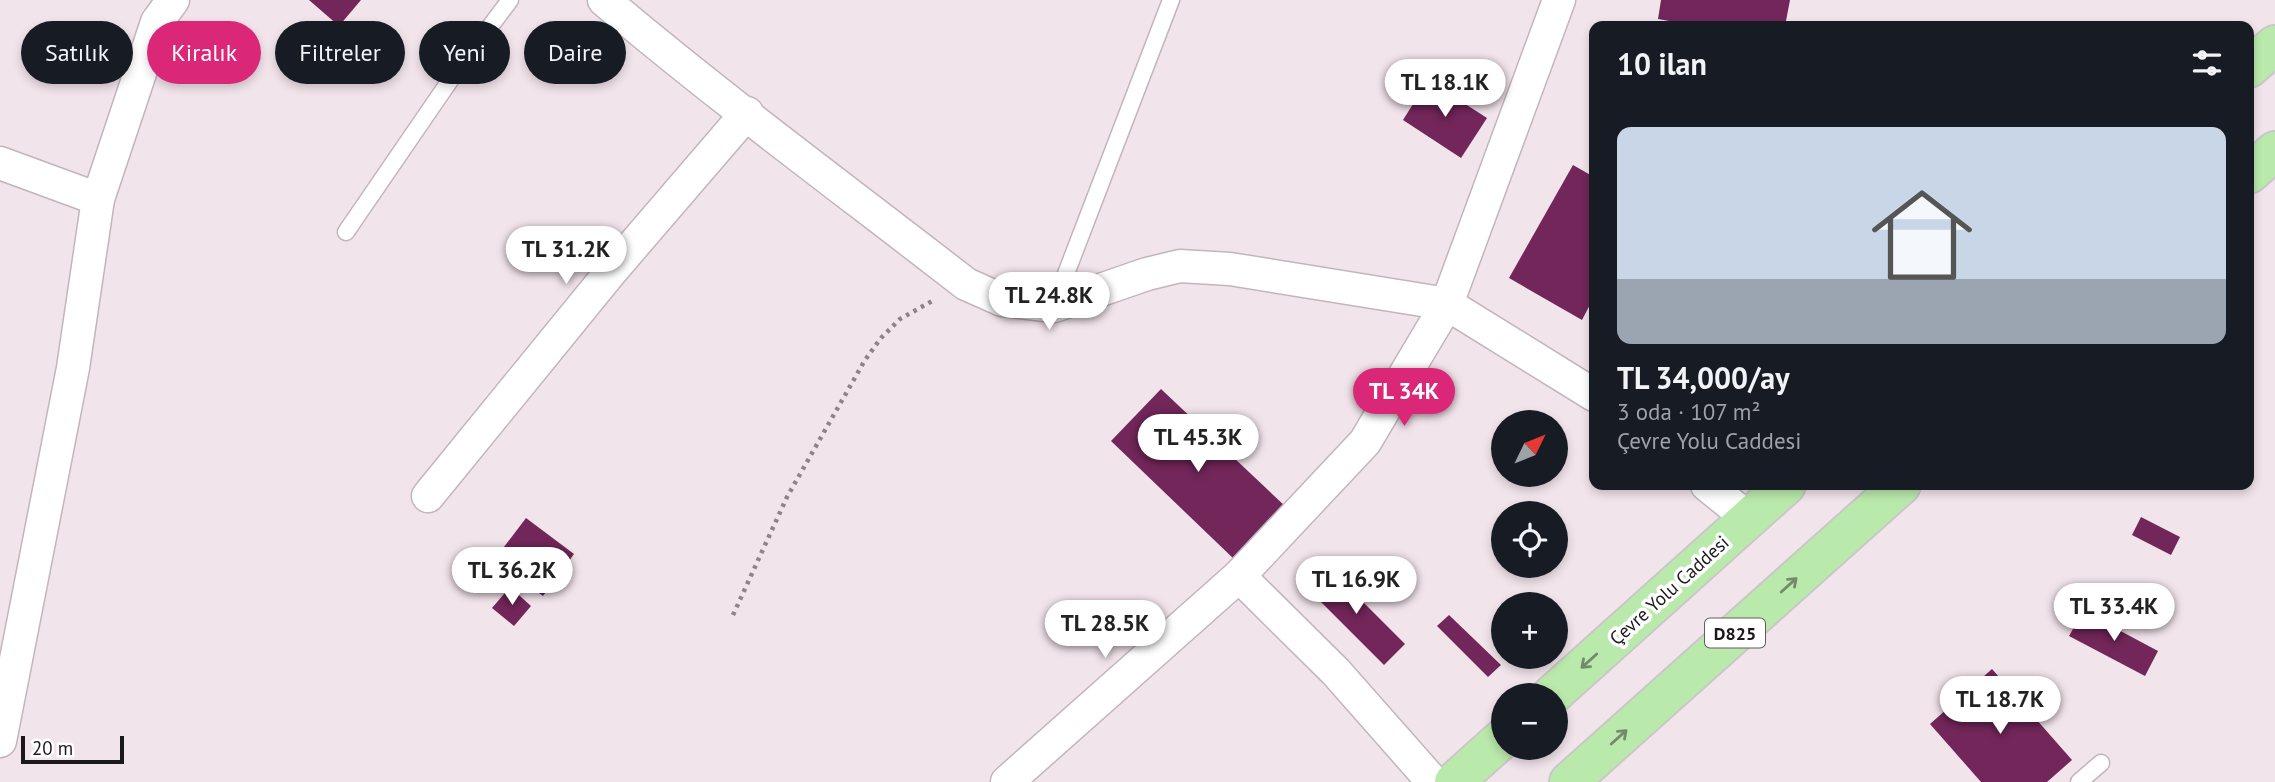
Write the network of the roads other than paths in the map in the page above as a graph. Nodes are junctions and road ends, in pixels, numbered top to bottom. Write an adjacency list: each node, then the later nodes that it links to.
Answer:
1 (173, 0): 12 (street)
2 (510, 0): 13 (lane)
3 (604, 0): 8 (street)
4 (1171, 0): 15 (lane)
5 (1558, 0): 14 (street)
6 (2275, 45): 7 (highway)
7 (2254, 64)
8 (747, 113): 15 (street); 20 (street)
9 (2275, 151): 11 (highway)
10 (0, 163): 12 (street)
11 (2254, 170)
12 (98, 199): 24 (street)
13 (346, 232)
14 (1447, 304): 15 (street); 16 (street); 22 (street)
15 (1054, 306)
16 (1589, 392)
17 (1713, 490): 21 (street)
18 (1780, 490): 21 (highway, Çevre Yolu Caddesi)
19 (1895, 490): 30 (highway, D825, one-way to 19)
20 (429, 496)
21 (1748, 518): 23 (highway, Çevre Yolu Caddesi, one-way to 23)
22 (1239, 576): 27 (street); 28 (street)
23 (1565, 683)
24 (0, 741)
25 (1491, 749): 29 (highway)
26 (2101, 763): 31 (lane)
27 (1007, 782)
28 (1433, 782)
29 (1454, 782)
30 (1569, 782)
31 (2079, 782)

